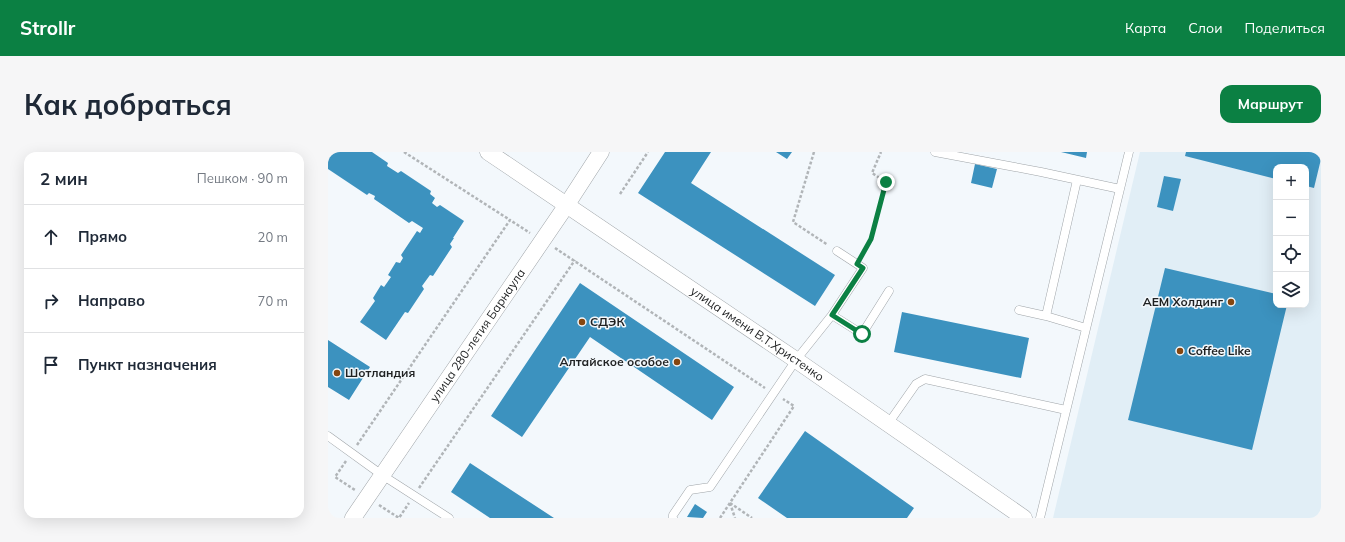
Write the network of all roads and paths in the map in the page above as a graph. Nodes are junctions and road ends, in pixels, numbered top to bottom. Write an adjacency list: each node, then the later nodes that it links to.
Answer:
1 (404, 152): 13 (path)
2 (488, 152): 12 (street, улица имени В.Т.Христенко)
3 (601, 152): 12 (street, улица 280-летия Барнаула)
4 (648, 152): 11 (path)
5 (814, 152): 15 (path)
6 (881, 152): 17 (path)
7 (935, 152): 9 (lane)
8 (1129, 152): 10 (lane)
9 (1077, 180): 10 (lane); 21 (lane)
10 (1120, 189): 22 (lane)
11 (620, 194)
12 (566, 206): 14 (street, улица 280-летия Барнаула); 23 (street, улица имени В.Т.Христенко)
13 (510, 220): 14 (path); 28 (path)
14 (543, 241): 16 (path); 29 (street, улица 280-летия Барнаула)
15 (837, 251): 17 (lane)
16 (575, 260): 24 (path); 30 (path)
17 (857, 264): 20 (lane)
18 (889, 291): 20 (lane)
19 (1019, 310): 21 (lane)
20 (832, 315): 23 (lane)
21 (1046, 316): 22 (lane)
22 (1086, 328): 25 (lane)
23 (796, 360): 24 (lane); 26 (street, улица имени В.Т.Христенко)
24 (774, 393): 32 (path); 35 (lane)
25 (1066, 410): 26 (lane); 40 (lane)
26 (888, 424): 39 (street, улица имени В.Т.Христенко)
27 (328, 436): 28 (lane)
28 (351, 453): 29 (lane); 31 (path)
29 (382, 475): 30 (lane); 31 (street, улица 280-летия Барнаула)
30 (414, 496): 31 (path); 34 (lane)
31 (367, 497): 33 (street, улица 280-летия Барнаула)
32 (730, 503): 36 (path); 37 (path); 38 (path)
33 (353, 518)
34 (449, 518)
35 (673, 518)
36 (720, 518)
37 (735, 518)
38 (752, 518)
39 (1024, 518)
40 (1040, 518)

